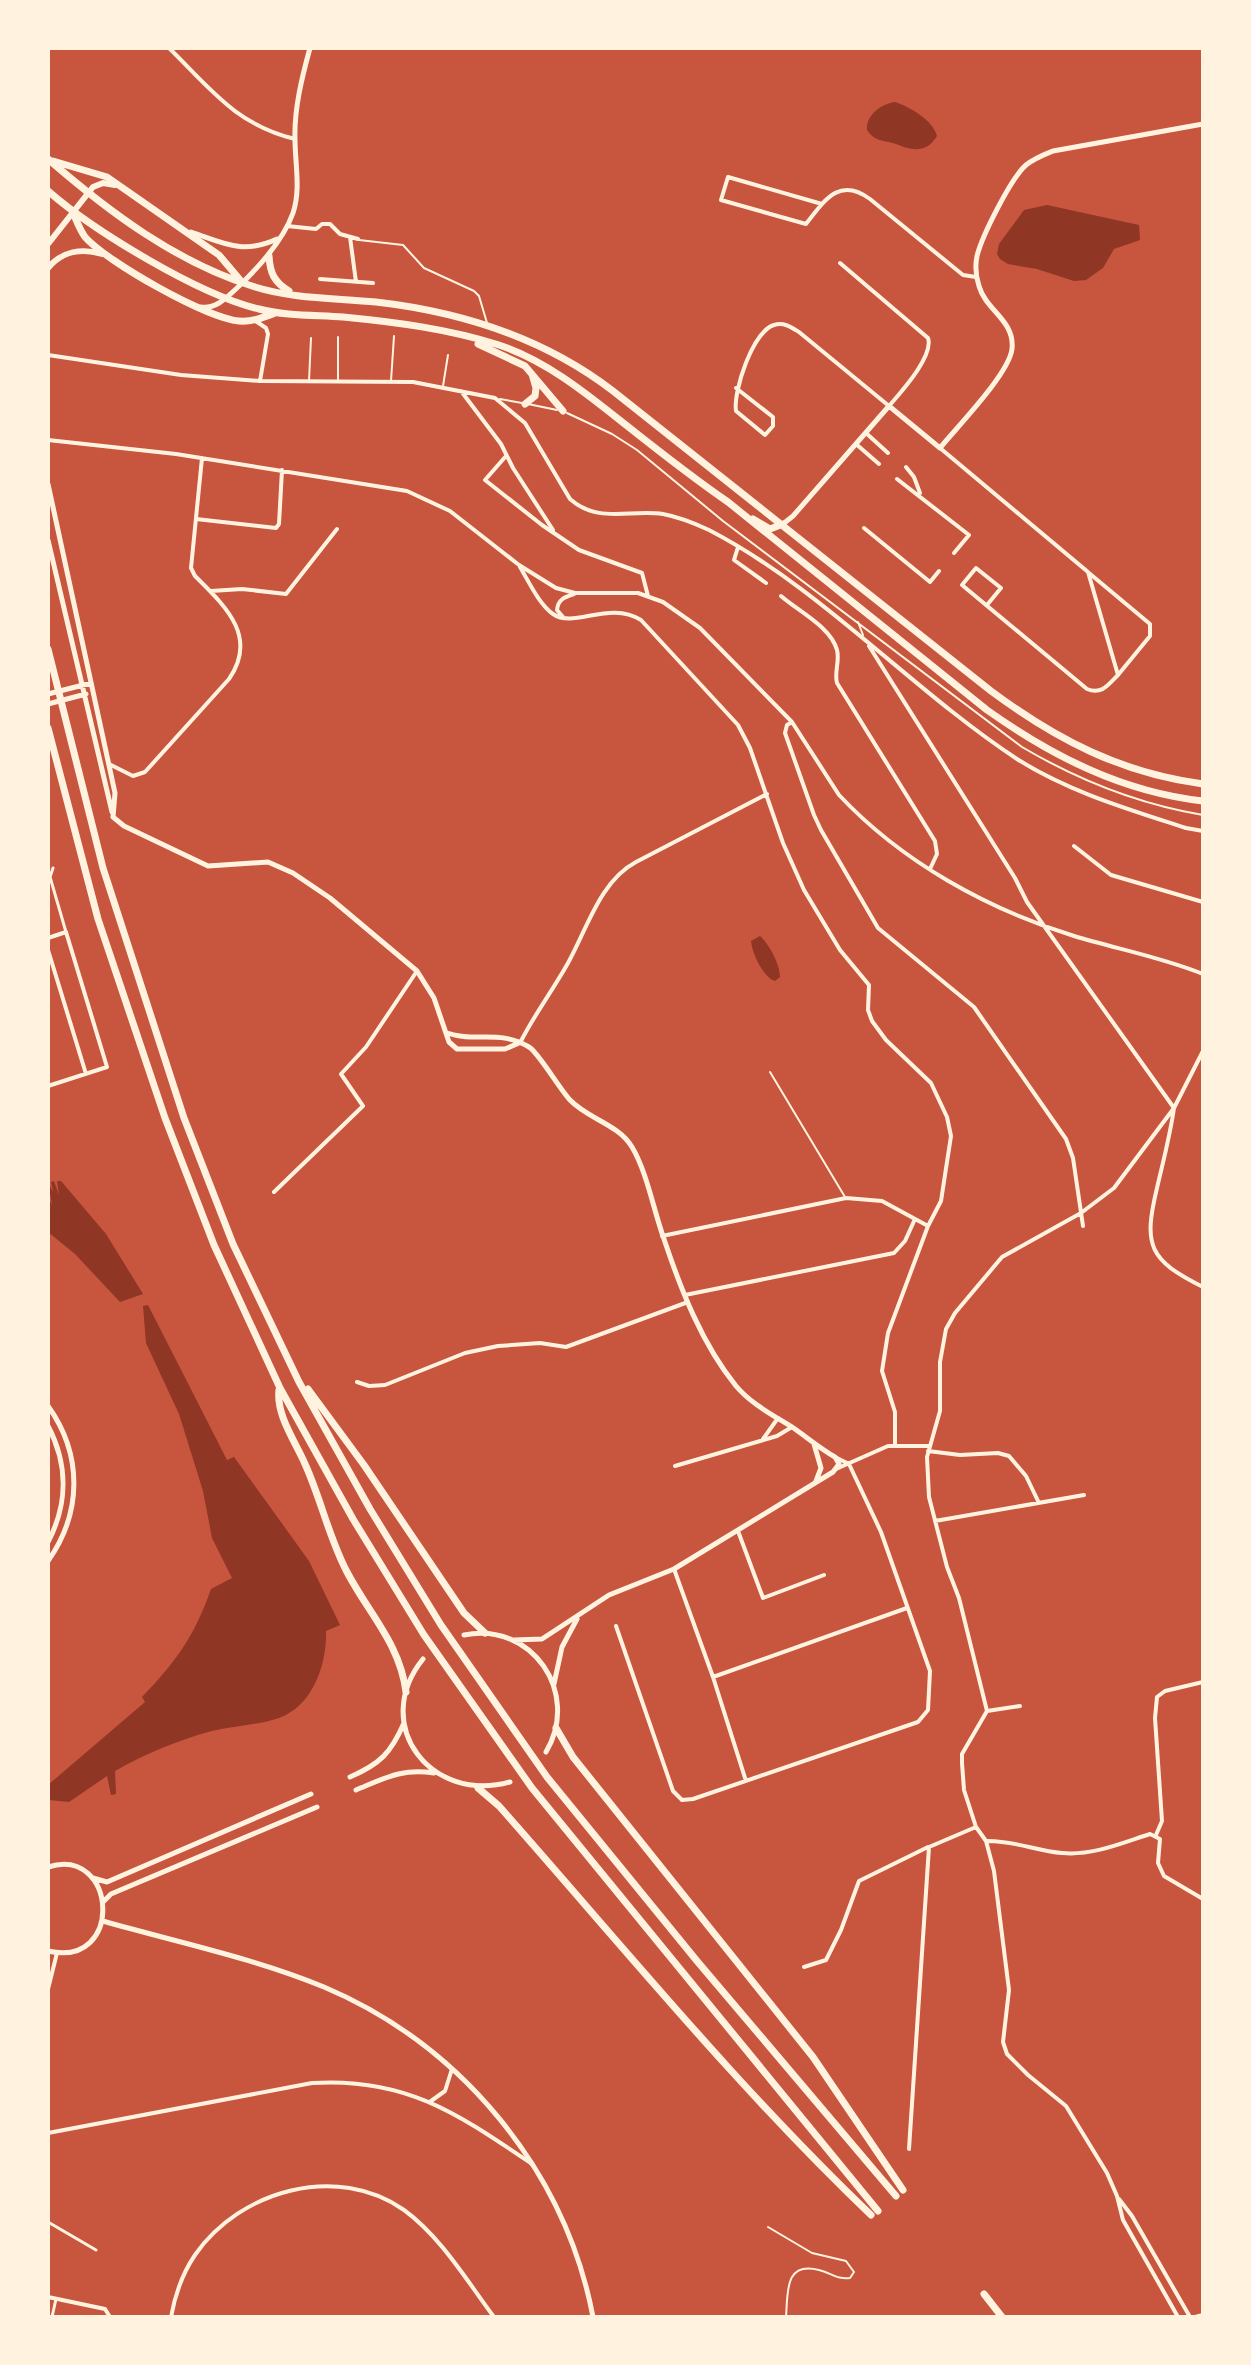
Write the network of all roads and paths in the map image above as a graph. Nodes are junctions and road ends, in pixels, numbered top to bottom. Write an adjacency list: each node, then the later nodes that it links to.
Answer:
1 (169, 48): 4 (street)
2 (310, 48): 4 (street)
3 (1203, 124): 21 (street)
4 (295, 139): 11 (street)
5 (48, 159): 6 (highway); 8 (highway)
6 (122, 188): 8 (main road); 12 (highway)
7 (48, 191): 10 (highway)
8 (88, 193): 10 (main road); 24 (highway)
9 (822, 204): 9 (street); 21 (street)
10 (73, 212): 16 (main road); 17 (highway); 27 (highway)
11 (287, 226): 13 (street); 14 (street)
12 (188, 232): 14 (street); 24 (highway)
13 (350, 237): 15 (street); 23 (street)
14 (278, 238): 18 (street)
15 (358, 239): 31 (lane)
16 (48, 244)
17 (108, 256): 20 (main road); 28 (highway)
18 (269, 256): 24 (street); 26 (highway)
19 (840, 263): 48 (street)
20 (48, 268)
21 (977, 277): 53 (street)
22 (320, 279): 23 (street)
23 (356, 282): 25 (street)
24 (242, 283): 26 (highway); 27 (street)
25 (373, 283)
26 (295, 294): 31 (highway)
27 (226, 297): 28 (street); 29 (highway)
28 (200, 307): 30 (highway)
29 (276, 312): 30 (highway); 34 (highway)
30 (254, 321): 39 (street)
31 (488, 324): 66 (highway)
32 (394, 336): 41 (lane)
33 (338, 337): 42 (lane)
34 (462, 337): 38 (highway); 64 (highway)
35 (311, 338): 40 (lane)
36 (48, 355): 39 (street)
37 (448, 355): 43 (lane)
38 (532, 372): 47 (highway); 49 (highway)
39 (260, 381): 40 (street)
40 (309, 382): 42 (street)
41 (391, 382): 42 (street); 43 (street)
42 (339, 383)
43 (443, 388): 45 (street)
44 (736, 388): 44 (street); 48 (street)
45 (461, 391): 46 (street); 55 (street)
46 (495, 398): 47 (lane); 71 (street)
47 (525, 404): 49 (lane)
48 (889, 406): 50 (street); 53 (street)
49 (563, 411): 83 (lane)
50 (866, 432): 52 (street); 54 (street)
51 (48, 440): 56 (street)
52 (856, 444): 57 (street); 66 (street)
53 (940, 448): 75 (street)
54 (888, 453)
55 (506, 456): 69 (street); 69 (street)
56 (202, 458): 59 (street); 65 (street)
57 (879, 464)
58 (906, 467): 62 (street)
59 (282, 470): 65 (street); 73 (street)
60 (897, 479): 62 (street)
61 (48, 484): 63 (street)
62 (921, 496): 72 (street)
63 (49, 501): 87 (street)
64 (728, 502): 66 (highway); 98 (highway)
65 (196, 519): 77 (street)
66 (783, 524): 96 (highway)
67 (864, 528): 74 (street)
68 (337, 529): 77 (street)
69 (557, 535): 79 (street)
70 (48, 540): 88 (street)
71 (738, 547): 76 (street); 84 (street)
72 (954, 553)
73 (519, 565): 78 (street); 82 (street)
74 (939, 571)
75 (1088, 572): 86 (street); 86 (street)
76 (766, 583)
77 (211, 591): 95 (street)
78 (575, 593): 79 (street); 82 (street)
79 (648, 596): 93 (street)
80 (781, 596): 104 (street)
81 (987, 605): 81 (street); 86 (street)
82 (565, 619): 97 (street)
83 (857, 621): 84 (lane); 99 (lane)
84 (865, 641): 101 (street); 106 (street)
85 (48, 649): 128 (highway)
86 (1118, 675)
87 (91, 683): 88 (street); 89 (street)
88 (82, 685): 90 (street); 91 (street)
89 (94, 692): 91 (street); 95 (street)
90 (48, 694)
91 (85, 695): 92 (street); 100 (street)
92 (48, 704)
93 (792, 722): 104 (street); 121 (street)
94 (48, 728): 130 (highway)
95 (109, 764): 100 (street)
96 (1203, 784)
97 (767, 794): 113 (street); 123 (street)
98 (1203, 801)
99 (1203, 815)
100 (113, 817): 110 (street)
101 (1203, 831)
102 (1074, 846): 105 (street)
103 (53, 868): 107 (street)
104 (930, 869): 106 (street)
105 (1203, 902)
106 (1044, 926): 111 (street); 118 (street)
107 (66, 932): 108 (street); 116 (street)
108 (48, 938)
109 (48, 950): 116 (street)
110 (417, 971): 112 (street); 119 (street)
111 (1203, 974)
112 (447, 1033): 113 (street); 113 (street)
113 (520, 1043): 125 (street)
114 (1203, 1051): 118 (street)
115 (770, 1072): 120 (lane)
116 (86, 1074): 117 (street)
117 (48, 1086)
118 (1174, 1108): 121 (street); 126 (street)
119 (274, 1192)
120 (846, 1198): 122 (street); 125 (street)
121 (1081, 1213): 124 (street); 138 (street)
122 (915, 1219): 123 (street); 127 (street)
123 (928, 1226): 137 (street)
124 (1083, 1226)
125 (662, 1236): 127 (street)
126 (1203, 1287)
127 (686, 1299): 129 (street); 132 (street)
128 (294, 1370): 157 (highway); 168 (highway)
129 (357, 1382)
130 (280, 1388): 164 (highway); 174 (highway)
131 (48, 1406): 151 (street)
132 (778, 1418): 134 (street); 135 (street)
133 (48, 1426): 149 (street)
134 (792, 1427): 135 (street); 136 (street)
135 (761, 1441): 141 (street)
136 (814, 1444): 139 (street); 142 (street)
137 (895, 1446): 138 (street); 140 (street)
138 (929, 1448): 146 (street); 147 (street)
139 (833, 1456): 140 (street); 142 (street); 143 (street)
140 (849, 1464): 143 (street); 154 (street)
141 (675, 1466)
142 (820, 1466): 143 (street); 144 (street)
143 (835, 1471): 144 (street)
144 (816, 1481): 148 (street)
145 (1084, 1495): 146 (street)
146 (1039, 1504): 147 (street)
147 (935, 1521): 166 (street)
148 (737, 1528): 152 (street); 153 (street)
149 (51, 1530): 150 (street)
150 (48, 1542)
151 (48, 1561)
152 (674, 1569): 155 (street); 161 (street)
153 (824, 1575)
154 (907, 1608): 161 (street); 172 (street)
155 (578, 1618): 159 (street); 163 (street)
156 (616, 1626): 172 (street)
157 (485, 1633): 158 (street); 159 (street)
158 (464, 1635)
159 (514, 1640): 163 (street)
160 (423, 1659): 164 (street)
161 (713, 1677): 172 (street)
162 (1203, 1682): 179 (street)
163 (554, 1684): 168 (street)
164 (406, 1692): 167 (street)
165 (1020, 1706): 166 (street)
166 (987, 1711): 178 (street)
167 (405, 1722): 170 (street); 171 (street)
168 (556, 1728): 169 (street)
169 (546, 1752)
170 (435, 1773): 174 (street); 175 (street)
171 (350, 1777)
172 (746, 1781)
173 (510, 1782): 174 (street)
174 (478, 1788)
175 (356, 1790)
176 (311, 1794): 183 (street)
177 (317, 1807): 185 (street)
178 (976, 1827): 180 (street); 181 (street)
179 (1156, 1835): 180 (street); 184 (street)
180 (986, 1841): 196 (street)
181 (929, 1847): 189 (street); 194 (street)
182 (48, 1867): 183 (street)
183 (93, 1878): 185 (street)
184 (1203, 1899)
185 (104, 1901): 186 (street)
186 (103, 1921): 188 (street); 191 (street)
187 (48, 1951): 188 (street)
188 (57, 1953): 190 (street)
189 (804, 1967)
190 (48, 1989)
191 (452, 2069): 192 (street); 195 (street)
192 (431, 2101): 193 (street); 195 (street)
193 (48, 2133)
194 (909, 2149)
195 (534, 2166): 208 (street)
196 (1117, 2196): 211 (street); 212 (street)
197 (48, 2222): 199 (street)
198 (768, 2227): 209 (lane)
199 (96, 2250)
200 (984, 2294): 210 (highway)
201 (48, 2297): 202 (street)
202 (56, 2299): 204 (street); 205 (street)
203 (1203, 2315): 212 (street)
204 (52, 2317)
205 (110, 2317)
206 (171, 2317): 207 (street)
207 (494, 2317)
208 (593, 2317)
209 (786, 2317)
210 (1002, 2317)
211 (1178, 2317)
212 (1192, 2317)

